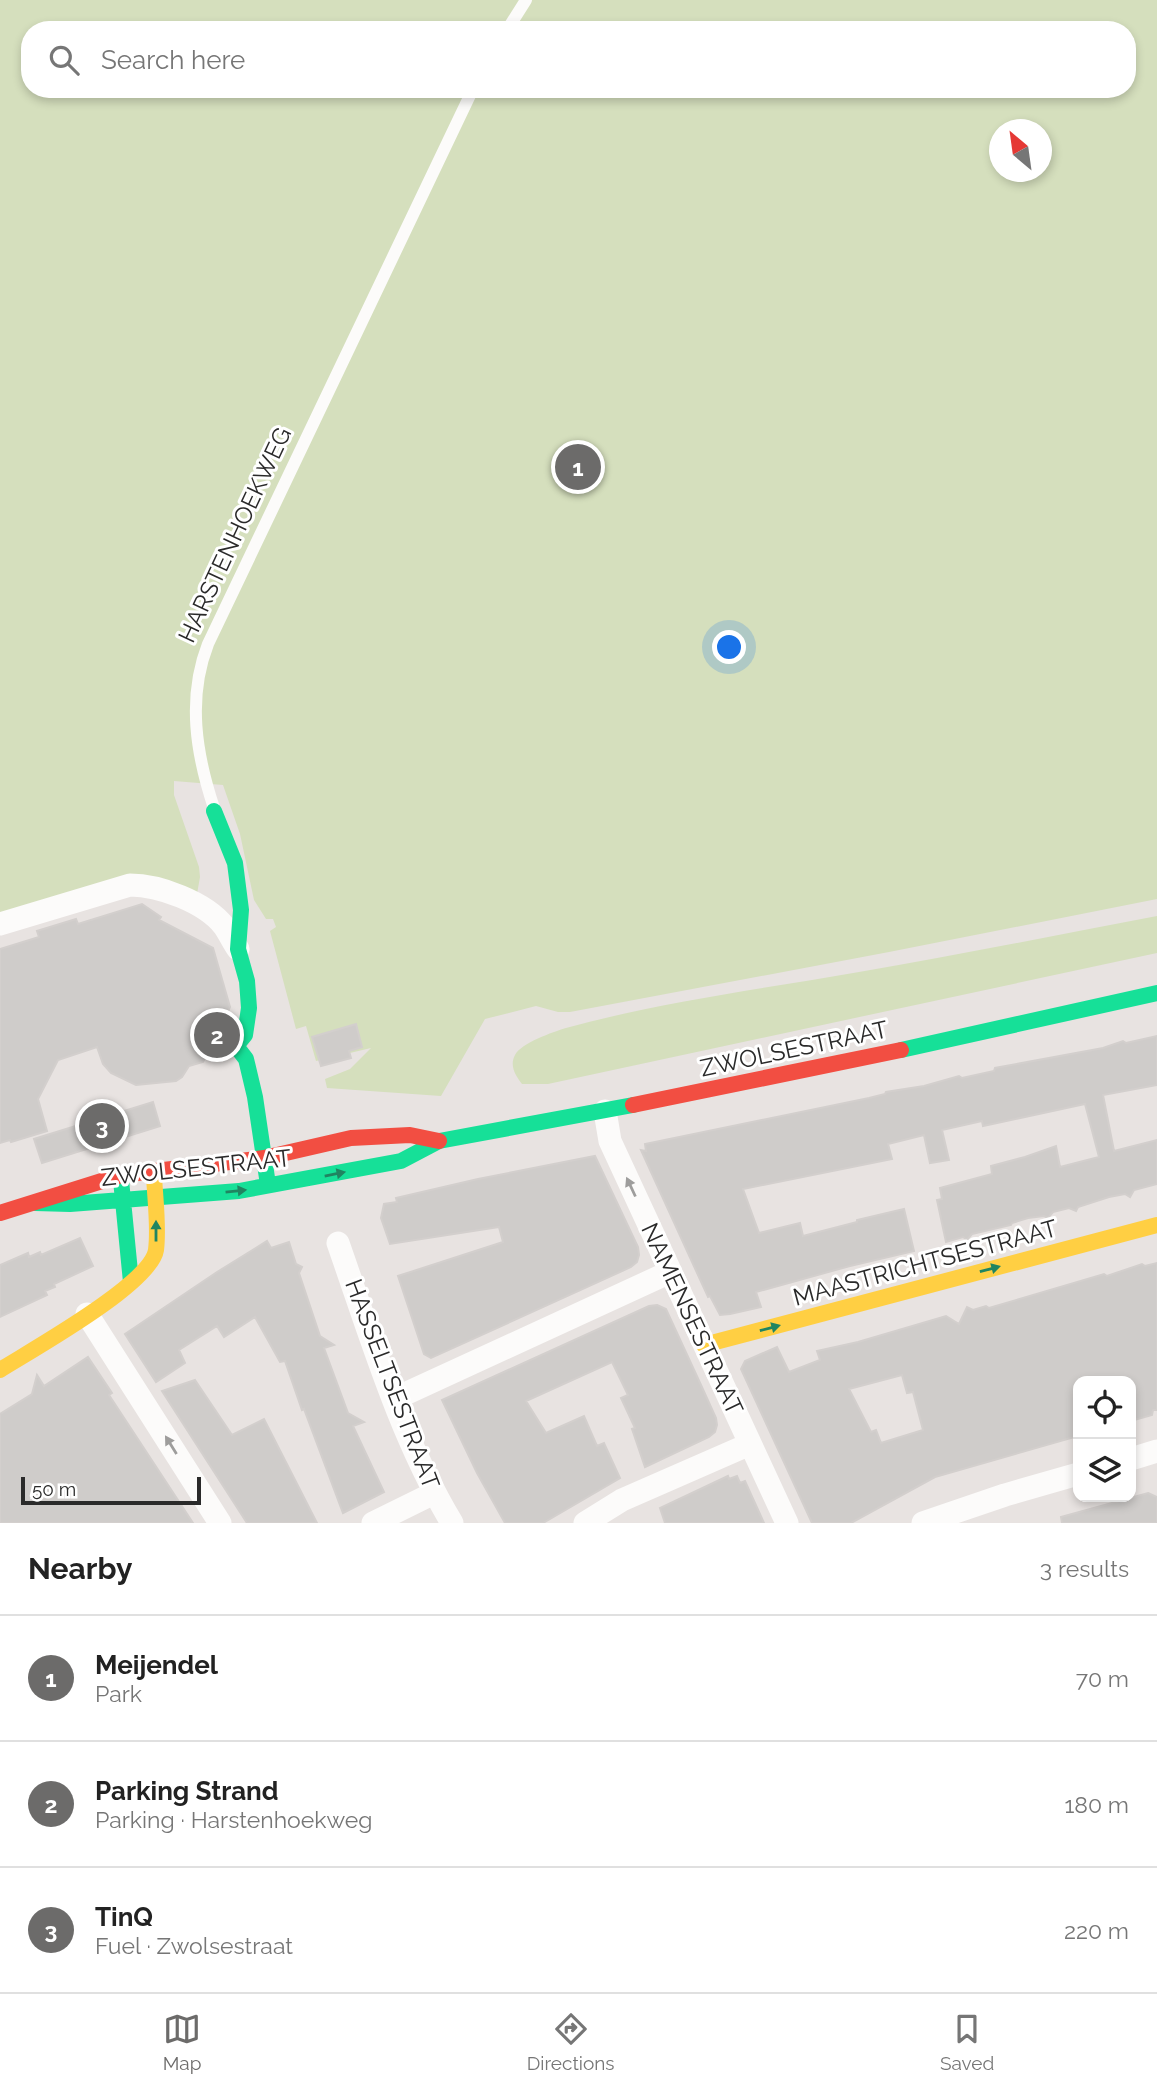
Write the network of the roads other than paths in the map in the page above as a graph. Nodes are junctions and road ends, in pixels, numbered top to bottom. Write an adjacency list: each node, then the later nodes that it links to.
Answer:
1 (526, 0): 2 (lane)
2 (513, 21)
3 (469, 98): 4 (lane, HARSTENHOEKWEG)
4 (215, 811): 6 (main road, HARSTENHOEKWEG)
5 (0, 924): 6 (street)
6 (238, 949): 10 (main road, HARSTENHOEKWEG)
7 (1157, 993): 8 (main road, ZWOLSESTRAAT)
8 (605, 1111): 9 (main road, ZWOLSESTRAAT); 20 (street, NAMENSESTRAAT, one-way to 8)
9 (439, 1141): 10 (main road, ZWOLSESTRAAT); 13 (main road, ZWOLSESTRAAT, one-way to 9)
10 (264, 1158): 11 (main road, ZWOLSESTRAAT); 13 (main road, HARSTENHOEKWEG)
11 (153, 1170): 12 (main road, ZWOLSESTRAAT); 14 (main road)
12 (121, 1175): 15 (main road); 16 (main road, ZWOLSESTRAAT)
13 (268, 1186): 14 (main road, ZWOLSESTRAAT, one-way to 13)
14 (155, 1198): 15 (main road, ZWOLSESTRAAT); 21 (main road, one-way to 14)
15 (123, 1200): 16 (main road, ZWOLSESTRAAT); 21 (main road)
16 (35, 1203): 17 (main road, ZWOLSESTRAAT)
17 (0, 1213)
18 (1157, 1225): 23 (main road, MAASTRICHTSESTRAAT, one-way to 18)
19 (338, 1242): 25 (street, HASSELTSESTRAAT)
20 (670, 1272): 23 (street, NAMENSESTRAAT); 25 (street)
21 (131, 1282): 22 (main road)
22 (88, 1314): 24 (main road); 31 (street, one-way to 22)
23 (704, 1345): 26 (street, NAMENSESTRAAT)
24 (0, 1370)
25 (394, 1399): 30 (street, HASSELTSESTRAAT)
26 (750, 1444): 34 (street); 35 (street, NAMENSESTRAAT)
27 (1157, 1451): 28 (street)
28 (1136, 1457)
29 (1073, 1475): 36 (street)
30 (434, 1493): 32 (street); 33 (street, HASSELTSESTRAAT)
31 (220, 1523)
32 (373, 1523)
33 (452, 1523)
34 (585, 1523)
35 (787, 1523)
36 (923, 1523)

